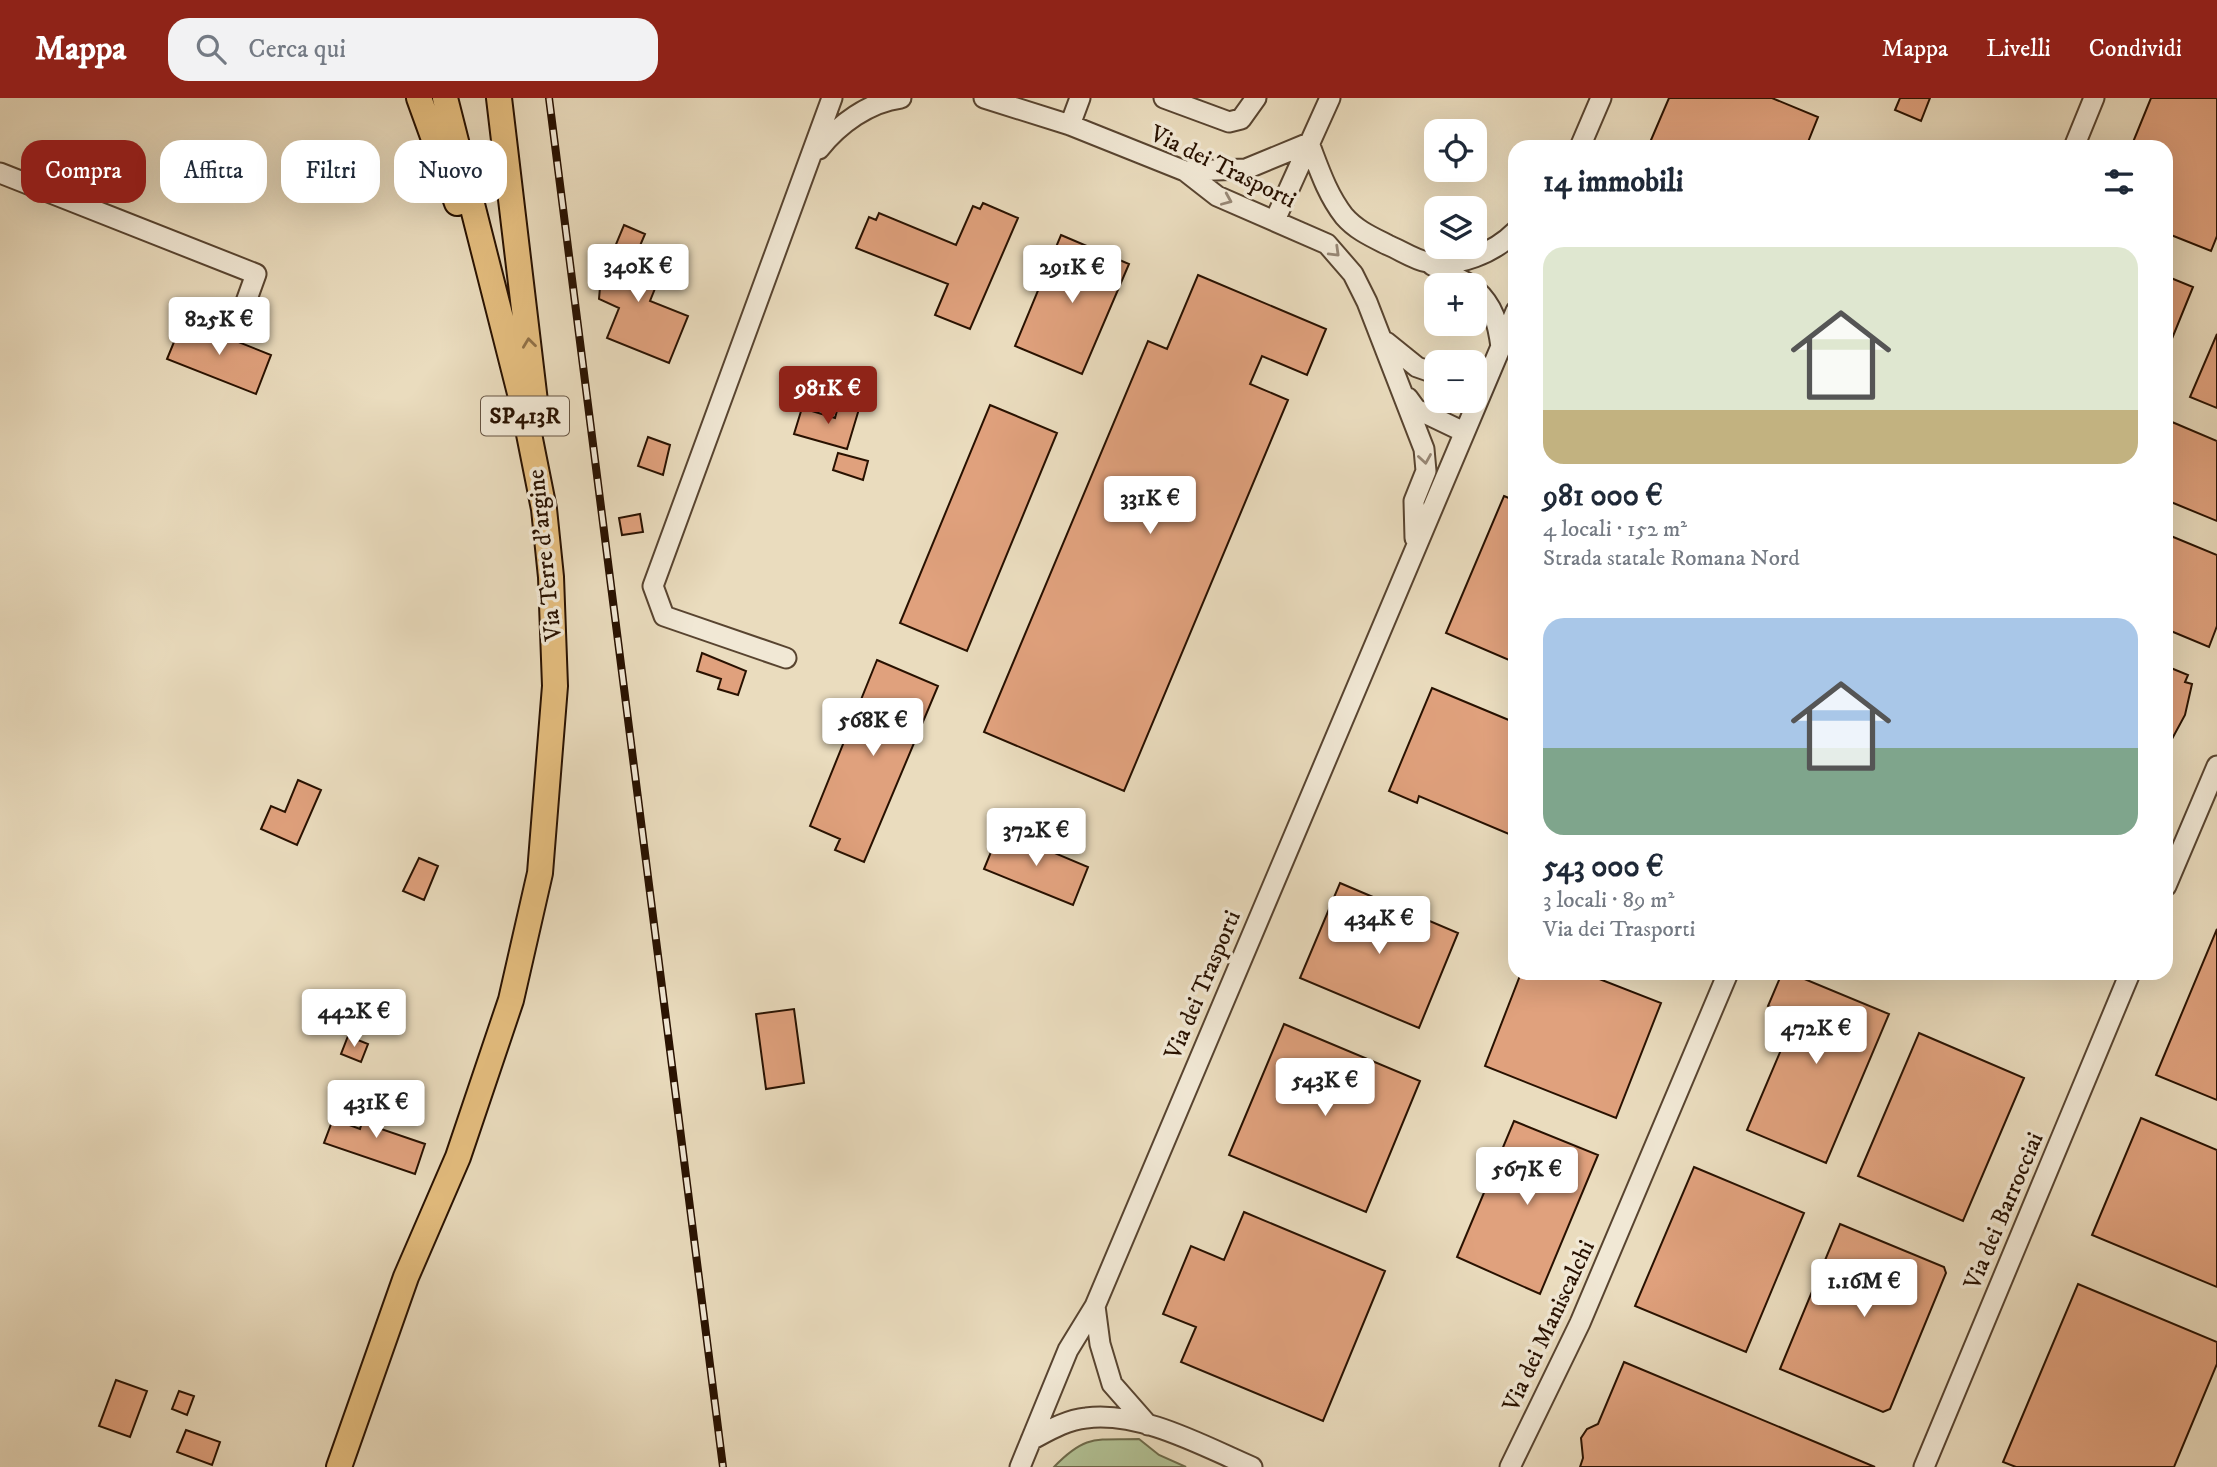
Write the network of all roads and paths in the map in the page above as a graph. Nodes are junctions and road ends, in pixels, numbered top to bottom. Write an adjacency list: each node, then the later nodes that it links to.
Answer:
1 (419, 98): 28 (main road, SP413R)
2 (445, 98): 28 (main road, Via Terre d'argine / SP413R)
3 (499, 98): 36 (main road, SP413R, one-way to 3)
4 (832, 98): 19 (street)
5 (901, 98): 19 (street)
6 (984, 98): 14 (street, Via dei Trasporti)
7 (1013, 98): 14 (street, Via dei Trasporti)
8 (1080, 98): 15 (street)
9 (1164, 98): 10 (street)
10 (1256, 98)
11 (1330, 98): 18 (street)
12 (1601, 98): 16 (street)
13 (2094, 98): 17 (street)
14 (1032, 112): 15 (street, Via dei Trasporti)
15 (1070, 125): 20 (street, Via dei Trasporti)
16 (1583, 140)
17 (2077, 140)
18 (1310, 143): 20 (street); 22 (street); 24 (street, Via dei Trasporti)
19 (809, 160): 38 (street)
20 (1185, 171): 22 (street, Via dei Trasporti, one-way to 22)
21 (0, 173): 27 (street)
22 (1275, 220): 30 (street, Via dei Trasporti, one-way to 30)
23 (1508, 238): 24 (street, Via dei Trasporti)
24 (1426, 262): 25 (street, Via dei Trasporti)
25 (1447, 273)
26 (1487, 302): 31 (street, Via dei Trasporti)
27 (238, 324)
28 (500, 324): 36 (main road, Via Terre d'argine / SP413R)
29 (1508, 331): 31 (street)
30 (1382, 339): 33 (street, Via dei Trasporti); 34 (street, Via dei Trasporti)
31 (1501, 348): 32 (street); 35 (street, Via dei Trasporti)
32 (1487, 357)
33 (1424, 369)
34 (1403, 392): 35 (street, Via dei Trasporti); 37 (street, Via dei Trasporti, one-way to 37)
35 (1464, 432): 37 (street, Via dei Trasporti)
36 (544, 509): 46 (main road, Via Terre d'argine / SP413R)
37 (1415, 546): 43 (street, Via dei Trasporti)
38 (786, 658)
39 (2217, 766): 40 (street)
40 (2173, 870)
41 (1725, 980): 49 (street, Via dei Maniscalchi)
42 (2127, 980): 50 (street, Via dei Barrocciai)
43 (1095, 1306): 44 (street); 45 (street, Via dei Trasporti)
44 (1148, 1425): 45 (street); 48 (street)
45 (1031, 1440): 47 (street, Via dei Trasporti)
46 (339, 1467)
47 (1020, 1467)
48 (1252, 1467)
49 (1510, 1467)
50 (1924, 1467)

